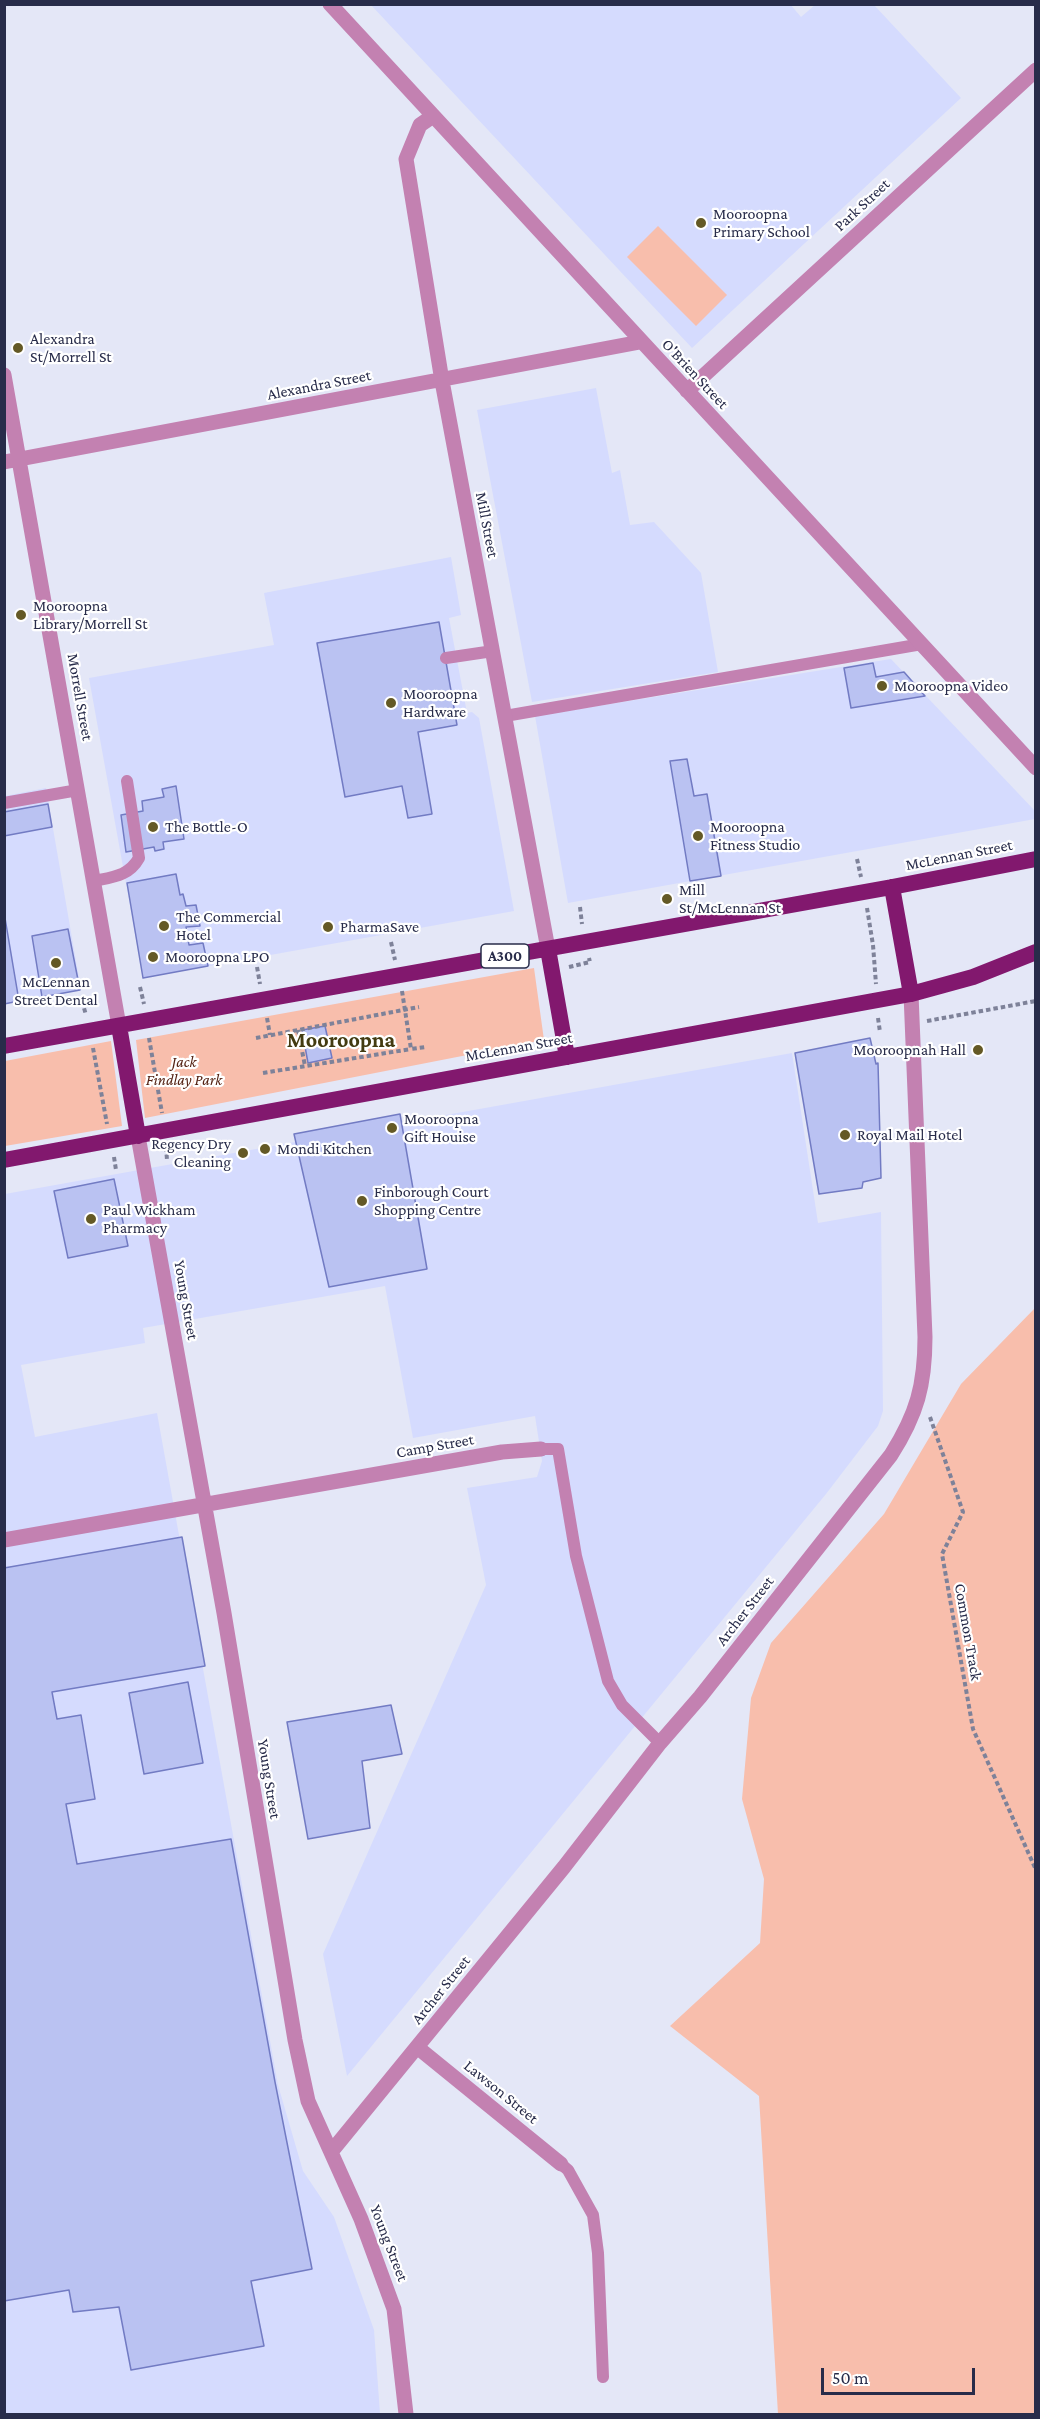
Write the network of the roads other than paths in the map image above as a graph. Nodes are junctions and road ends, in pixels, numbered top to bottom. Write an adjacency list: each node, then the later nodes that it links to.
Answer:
1 (330, 4): 3 (street, O'Brien Street)
2 (1035, 70): 7 (street, Park Street)
3 (433, 116): 4 (street, O'Brien Street); 6 (street, Mill Street)
4 (640, 342): 6 (street, Alexandra Street); 7 (street, O'Brien Street)
5 (4, 375): 8 (street, Morrell Street)
6 (442, 381): 8 (street, Alexandra Street); 10 (street, Mill Street)
7 (687, 391): 9 (street, O'Brien Street)
8 (12, 461): 15 (street, Morrell Street)
9 (922, 644): 12 (lane); 13 (street, O'Brien Street)
10 (493, 651): 11 (lane); 12 (street, Mill Street)
11 (446, 658)
12 (505, 716): 20 (street, Mill Street)
13 (1035, 768)
14 (127, 781): 18 (lane)
15 (78, 790): 16 (lane); 18 (street, Morrell Street)
16 (4, 803)
17 (1035, 859): 19 (highway, McLennan Street / A300)
18 (94, 881): 23 (street, Morrell Street)
19 (892, 887): 20 (highway, McLennan Street / A300); 22 (highway)
20 (548, 949): 23 (highway, McLennan Street / A300); 25 (highway)
21 (1035, 952): 22 (highway, McLennan Street)
22 (911, 994): 25 (highway, McLennan Street); 31 (street, Archer Street)
23 (119, 1026): 24 (highway, McLennan Street / A300); 26 (highway)
24 (4, 1046)
25 (567, 1057): 26 (highway, McLennan Street)
26 (138, 1136): 27 (highway, McLennan Street); 29 (street, Young Street)
27 (4, 1160)
28 (541, 1449): 29 (street, Camp Street); 31 (lane, Camp Street)
29 (204, 1506): 30 (street, Camp Street); 33 (street, Young Street)
30 (4, 1540)
31 (660, 1743): 32 (street, Archer Street)
32 (417, 2047): 33 (street, Archer Street); 34 (street, Lawson Street)
33 (331, 2152): 36 (street, Young Street)
34 (561, 2164): 35 (lane)
35 (603, 2377)
36 (406, 2415)

